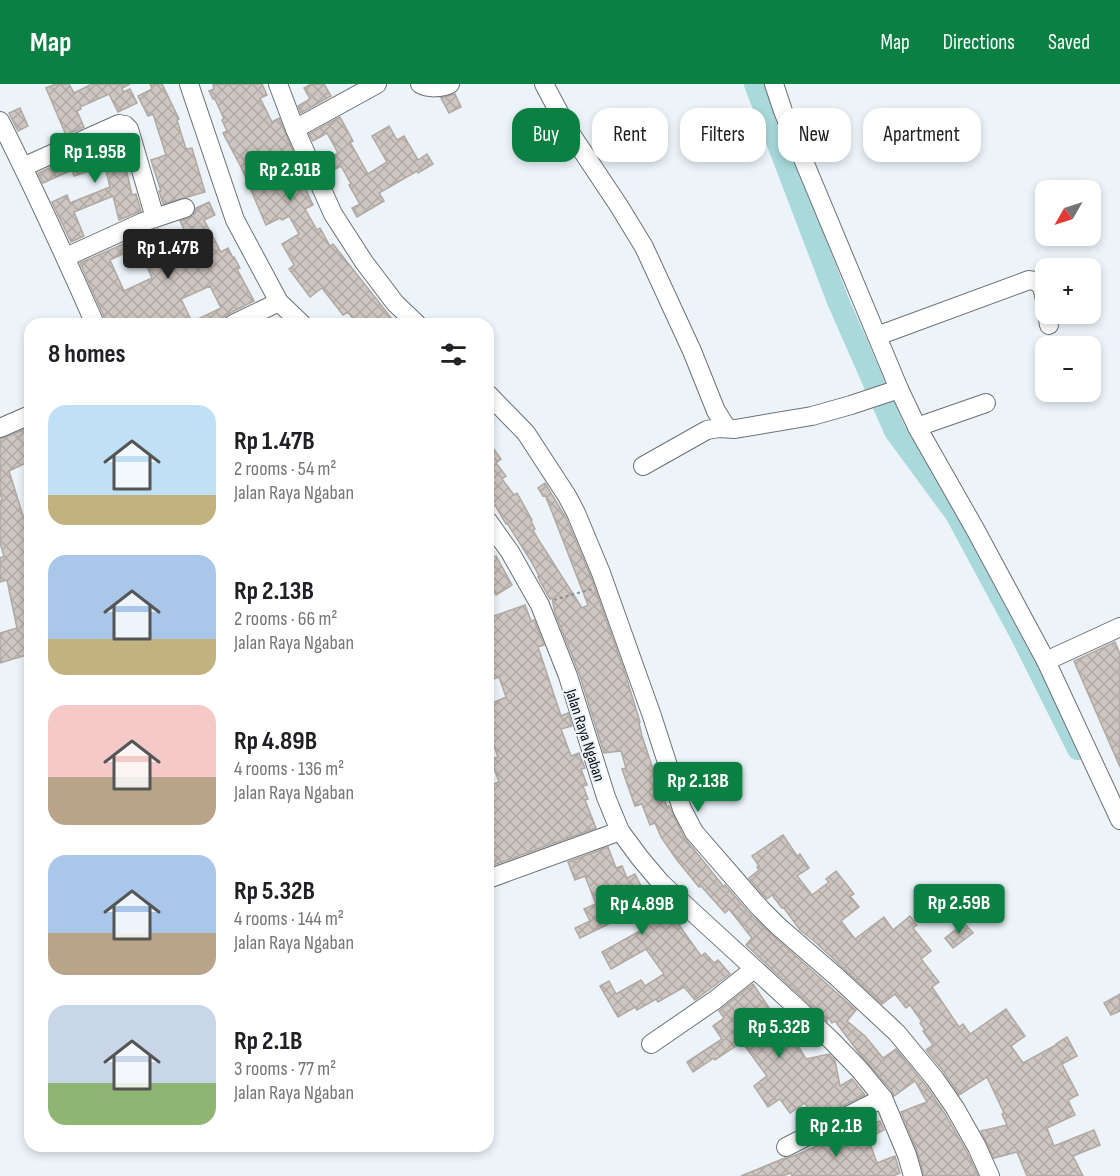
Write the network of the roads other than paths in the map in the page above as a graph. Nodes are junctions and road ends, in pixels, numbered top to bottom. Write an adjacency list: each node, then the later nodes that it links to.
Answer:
1 (189, 84): 15 (street)
2 (278, 84): 9 (street)
3 (377, 84): 9 (street)
4 (420, 84): 5 (street)
5 (450, 84)
6 (544, 84): 27 (street)
7 (774, 84): 20 (street)
8 (0, 122): 10 (street)
9 (295, 129): 19 (street)
10 (23, 167): 12 (street); 13 (street)
11 (185, 208): 12 (street)
12 (155, 218): 13 (street)
13 (66, 257): 16 (street)
14 (1035, 281): 20 (street)
15 (279, 302): 17 (street); 18 (street)
16 (92, 318)
17 (245, 318)
18 (296, 318)
19 (411, 318)
20 (877, 336): 21 (street)
21 (891, 392): 25 (street); 27 (street)
22 (494, 400): 40 (street)
23 (986, 403): 25 (street)
24 (24, 418): 26 (street)
25 (917, 427): 31 (street)
26 (0, 428)
27 (726, 429): 28 (street)
28 (643, 466)
29 (494, 529): 33 (street, Jalan Raya Ngaban)
30 (1118, 634): 31 (street)
31 (1046, 661): 32 (street)
32 (1120, 820)
33 (620, 831): 34 (street); 35 (street, Jalan Raya Ngaban)
34 (494, 877)
35 (754, 969): 36 (street); 37 (street, Jalan Raya Ngaban)
36 (651, 1044)
37 (883, 1098): 38 (street); 39 (street, Jalan Raya Ngaban)
38 (786, 1147)
39 (913, 1176)
40 (990, 1176)

